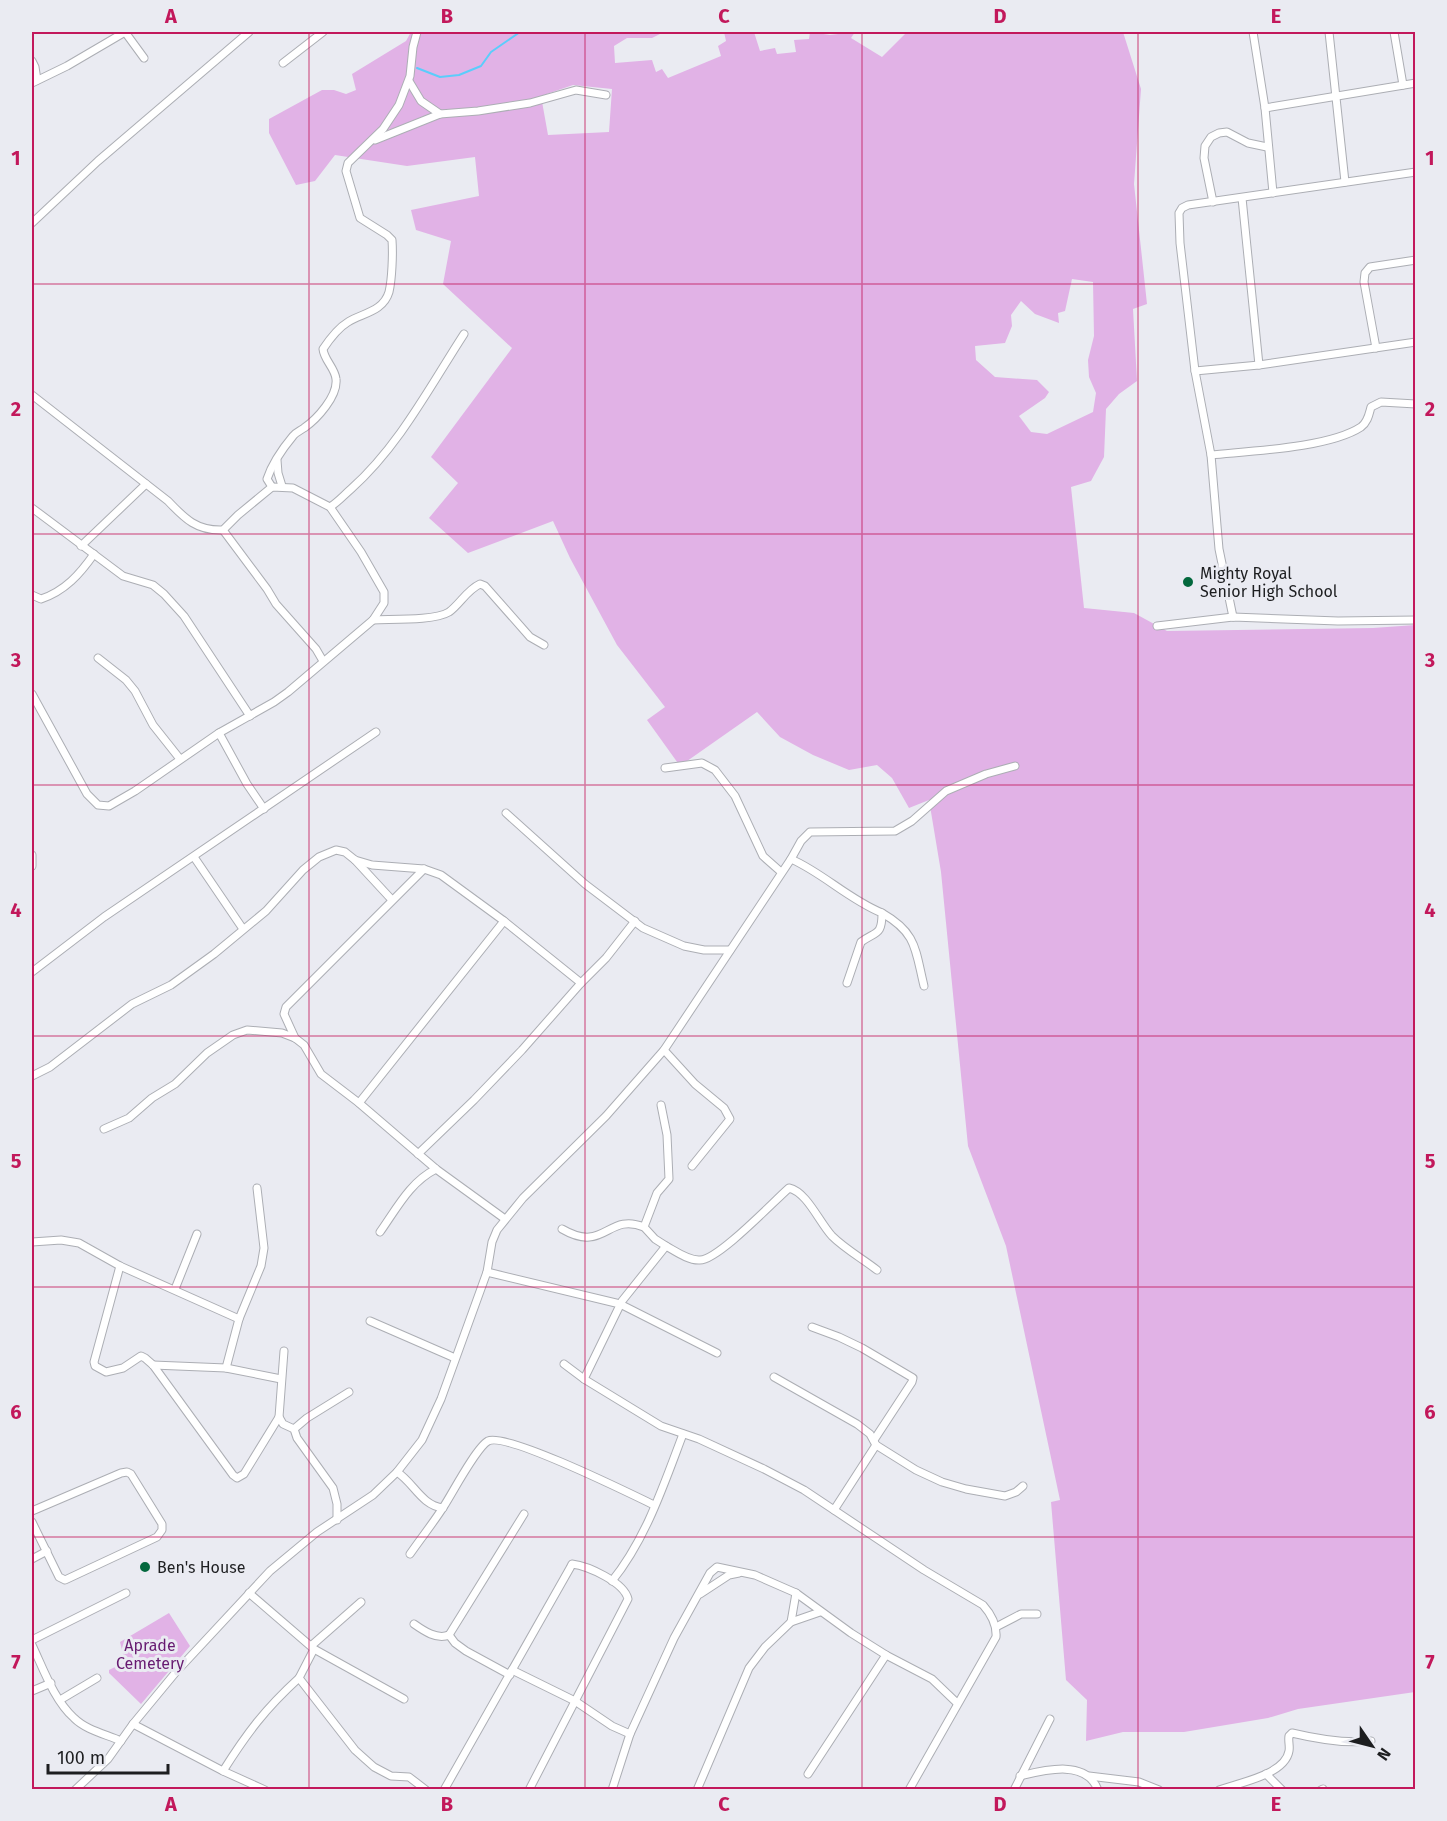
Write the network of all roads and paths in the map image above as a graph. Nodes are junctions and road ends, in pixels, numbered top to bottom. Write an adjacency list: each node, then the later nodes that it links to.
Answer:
1 (125, 32): 8 (street); 12 (street)
2 (249, 32): 26 (street)
3 (323, 32): 10 (street)
4 (417, 32): 11 (street)
5 (1253, 32): 17 (street)
6 (1329, 32): 16 (street)
7 (1394, 32): 14 (street)
8 (144, 58)
9 (32, 61): 12 (street)
10 (283, 63)
11 (409, 81): 18 (street); 19 (street)
12 (34, 82)
13 (1416, 83): 14 (street)
14 (1403, 84): 16 (street)
15 (606, 94): 18 (street)
16 (1336, 96): 17 (street); 22 (street)
17 (1265, 108): 20 (street)
18 (440, 114): 19 (street)
19 (372, 141): 36 (street)
20 (1267, 147): 23 (street); 25 (street)
21 (1416, 172): 22 (street)
22 (1345, 182): 23 (street)
23 (1273, 194): 24 (street)
24 (1242, 198): 25 (street); 31 (street)
25 (1213, 202): 32 (street)
26 (32, 223)
27 (1416, 260): 30 (street)
28 (464, 334): 40 (street)
29 (1416, 342): 30 (street)
30 (1376, 348): 31 (street)
31 (1259, 365): 32 (street)
32 (1195, 371): 35 (street)
33 (32, 395): 37 (street)
34 (1416, 404): 35 (street)
35 (1211, 455): 46 (street)
36 (277, 460): 38 (street); 39 (street)
37 (146, 484): 42 (street); 43 (street)
38 (282, 486): 39 (street); 40 (street)
39 (272, 487): 42 (street)
40 (330, 507): 47 (street)
41 (32, 508): 43 (street)
42 (223, 530): 52 (street)
43 (81, 546): 44 (street)
44 (94, 554): 45 (street); 54 (street)
45 (32, 595)
46 (1233, 617): 48 (street); 49 (street)
47 (373, 620): 50 (street); 52 (street)
48 (1416, 620)
49 (1157, 626)
50 (544, 645)
51 (98, 658): 57 (street)
52 (323, 661): 54 (street)
53 (32, 694): 57 (street)
54 (250, 716): 56 (street)
55 (376, 732): 60 (street)
56 (219, 733): 57 (street); 60 (street)
57 (180, 759)
58 (1015, 766): 64 (street)
59 (665, 768): 68 (street)
60 (264, 809): 63 (street)
61 (506, 813): 72 (street)
62 (32, 855): 66 (street)
63 (194, 857): 73 (street); 75 (street)
64 (790, 859): 68 (street); 70 (street)
65 (355, 860): 67 (street); 69 (street); 73 (street)
66 (32, 866)
67 (424, 868): 69 (street); 71 (street)
68 (781, 872): 74 (street)
69 (392, 900): 79 (street)
70 (882, 913): 76 (street); 78 (street)
71 (504, 921): 77 (street); 82 (street)
72 (635, 921): 74 (street); 77 (street)
73 (243, 929): 81 (street)
74 (730, 950): 80 (street)
75 (32, 972)
76 (848, 982)
77 (581, 983): 85 (street)
78 (924, 986)
79 (295, 1038): 82 (street); 84 (street)
80 (664, 1050): 87 (street); 91 (street)
81 (32, 1076)
82 (359, 1103): 85 (street)
83 (662, 1105): 92 (street)
84 (104, 1130)
85 (418, 1154): 86 (street)
86 (425, 1160): 88 (street); 89 (street)
87 (692, 1166)
88 (436, 1169): 89 (street); 91 (street)
89 (422, 1177): 94 (street)
90 (257, 1188): 103 (street)
91 (504, 1219): 100 (street)
92 (644, 1227): 93 (street); 97 (street)
93 (562, 1229)
94 (380, 1232)
95 (197, 1233): 101 (street)
96 (32, 1242): 98 (street)
97 (666, 1246): 99 (street); 102 (street)
98 (120, 1266): 101 (street); 110 (street)
99 (878, 1270)
100 (487, 1272): 102 (street); 108 (street)
101 (176, 1289): 103 (street)
102 (620, 1304): 107 (street); 114 (street)
103 (239, 1319): 111 (street)
104 (370, 1321): 108 (street)
105 (812, 1327): 119 (street)
106 (284, 1351): 113 (street)
107 (717, 1353)
108 (454, 1359): 120 (street)
109 (564, 1364): 114 (street)
110 (153, 1365): 111 (street); 116 (street)
111 (226, 1368): 113 (street)
112 (774, 1377): 119 (street)
113 (281, 1379): 116 (street)
114 (584, 1379): 118 (street)
115 (349, 1392): 117 (street)
116 (279, 1417): 117 (street)
117 (294, 1429): 127 (street)
118 (683, 1434): 122 (street); 124 (street)
119 (875, 1442): 121 (street); 124 (street)
120 (397, 1472): 123 (street); 127 (street)
121 (1023, 1486)
122 (654, 1506): 123 (street); 133 (street)
123 (443, 1508): 130 (street)
124 (834, 1510): 143 (street)
125 (32, 1511): 129 (street)
126 (524, 1514): 144 (street)
127 (337, 1520): 135 (street)
128 (32, 1521): 129 (street)
129 (47, 1551): 131 (street)
130 (410, 1554)
131 (32, 1559)
132 (745, 1572): 136 (street); 137 (street); 137 (street)
133 (612, 1581): 148 (street); 155 (street)
134 (126, 1593): 145 (street)
135 (249, 1593): 146 (street); 158 (street)
136 (796, 1593): 139 (street); 141 (street)
137 (698, 1595): 159 (street)
138 (361, 1602): 146 (street)
139 (820, 1612): 141 (street); 147 (street)
140 (1037, 1614): 143 (street)
141 (791, 1622): 174 (street)
142 (414, 1624): 144 (street)
143 (996, 1627): 156 (street)
144 (449, 1635): 148 (street)
145 (32, 1642): 151 (street)
146 (313, 1647): 150 (street); 153 (street)
147 (886, 1655): 156 (street); 163 (street)
148 (511, 1672): 155 (street); 171 (street)
149 (97, 1678): 154 (street)
150 (299, 1678): 162 (street); 170 (street)
151 (51, 1683): 152 (street); 154 (street)
152 (32, 1691)
153 (404, 1699)
154 (60, 1700): 160 (street)
155 (575, 1701): 159 (street); 172 (street)
156 (957, 1703): 175 (street)
157 (1050, 1719): 165 (street)
158 (133, 1724): 160 (street); 162 (street)
159 (630, 1734): 173 (street)
160 (121, 1740): 168 (street)
161 (1371, 1741): 164 (street)
162 (223, 1771): 167 (street)
163 (808, 1774)
164 (1266, 1774): 179 (street); 180 (street)
165 (1020, 1776): 166 (street); 176 (street)
166 (1089, 1776): 177 (street); 178 (street)
167 (247, 1786): 169 (street)
168 (75, 1790)
169 (265, 1790)
170 (426, 1790)
171 (444, 1790)
172 (530, 1790)
173 (612, 1790)
174 (697, 1790)
175 (909, 1790)
176 (1014, 1790)
177 (1098, 1790)
178 (1159, 1790)
179 (1219, 1790)
180 (1282, 1790)

